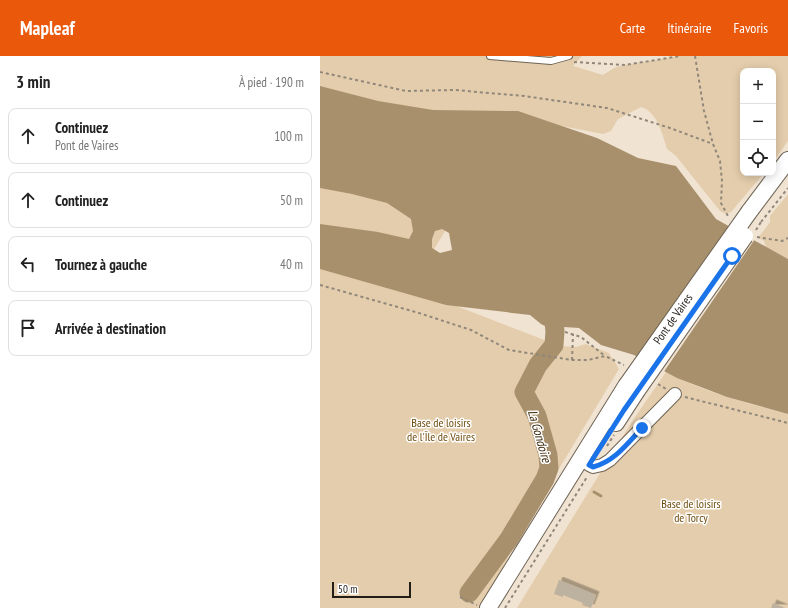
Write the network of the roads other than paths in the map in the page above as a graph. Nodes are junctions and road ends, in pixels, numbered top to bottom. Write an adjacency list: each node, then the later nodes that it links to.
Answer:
1 (490, 56): 2 (lane)
2 (569, 56)
3 (788, 160): 5 (main road)
4 (788, 178): 5 (main road)
5 (756, 218): 6 (main road, Pont de Vaires, bridge)
6 (631, 389): 8 (main road); 9 (main road)
7 (675, 394): 8 (street)
8 (591, 466): 10 (main road)
9 (488, 608)
10 (498, 608)

